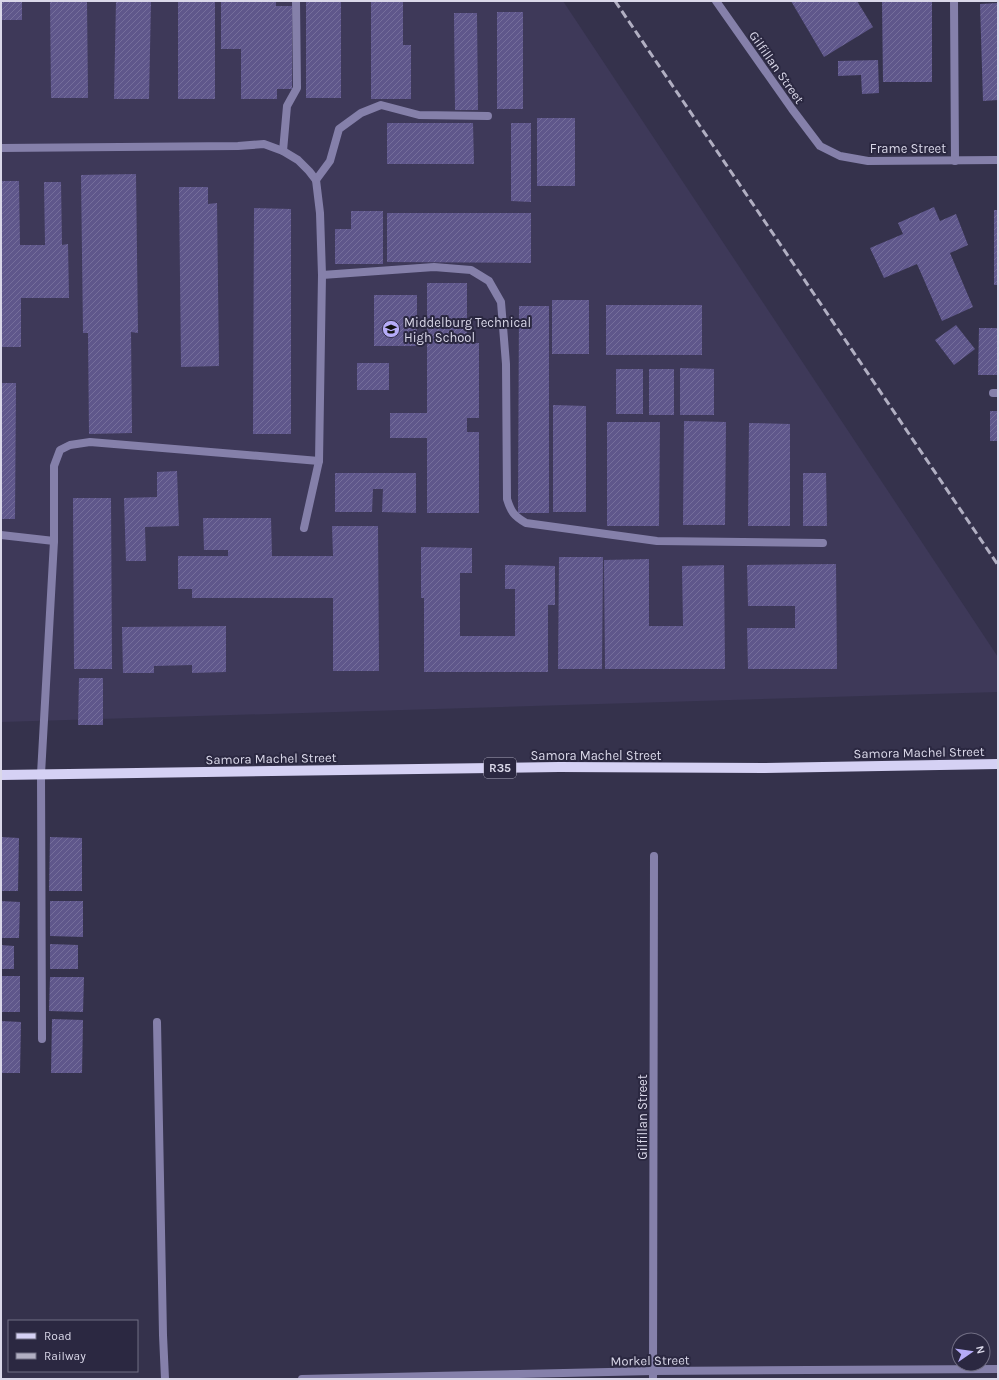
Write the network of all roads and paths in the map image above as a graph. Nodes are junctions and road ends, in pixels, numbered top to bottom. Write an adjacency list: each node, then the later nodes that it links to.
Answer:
1 (296, 1): 7 (street)
2 (716, 1): 5 (street, Gilfillan Street)
3 (954, 1): 9 (street)
4 (488, 116): 10 (street)
5 (820, 146): 9 (street, Frame Street)
6 (1, 148): 7 (street)
7 (283, 151): 10 (street)
8 (998, 160): 9 (street, Frame Street)
9 (955, 161)
10 (316, 180): 11 (street)
11 (322, 275): 12 (street); 16 (street)
12 (319, 461): 13 (street); 15 (street)
13 (304, 528)
14 (1, 534): 15 (street)
15 (54, 541): 18 (street)
16 (823, 543)
17 (998, 764): 18 (main road, Samora Machel Street / R35)
18 (41, 774): 19 (main road, Samora Machel Street / R35); 22 (street)
19 (1, 775)
20 (654, 856): 24 (street, Gilfillan Street)
21 (157, 1022): 25 (street)
22 (42, 1039)
23 (998, 1369): 24 (street, Morkel Street)
24 (653, 1375): 26 (street, Morkel Street)
25 (166, 1379)
26 (302, 1379)

